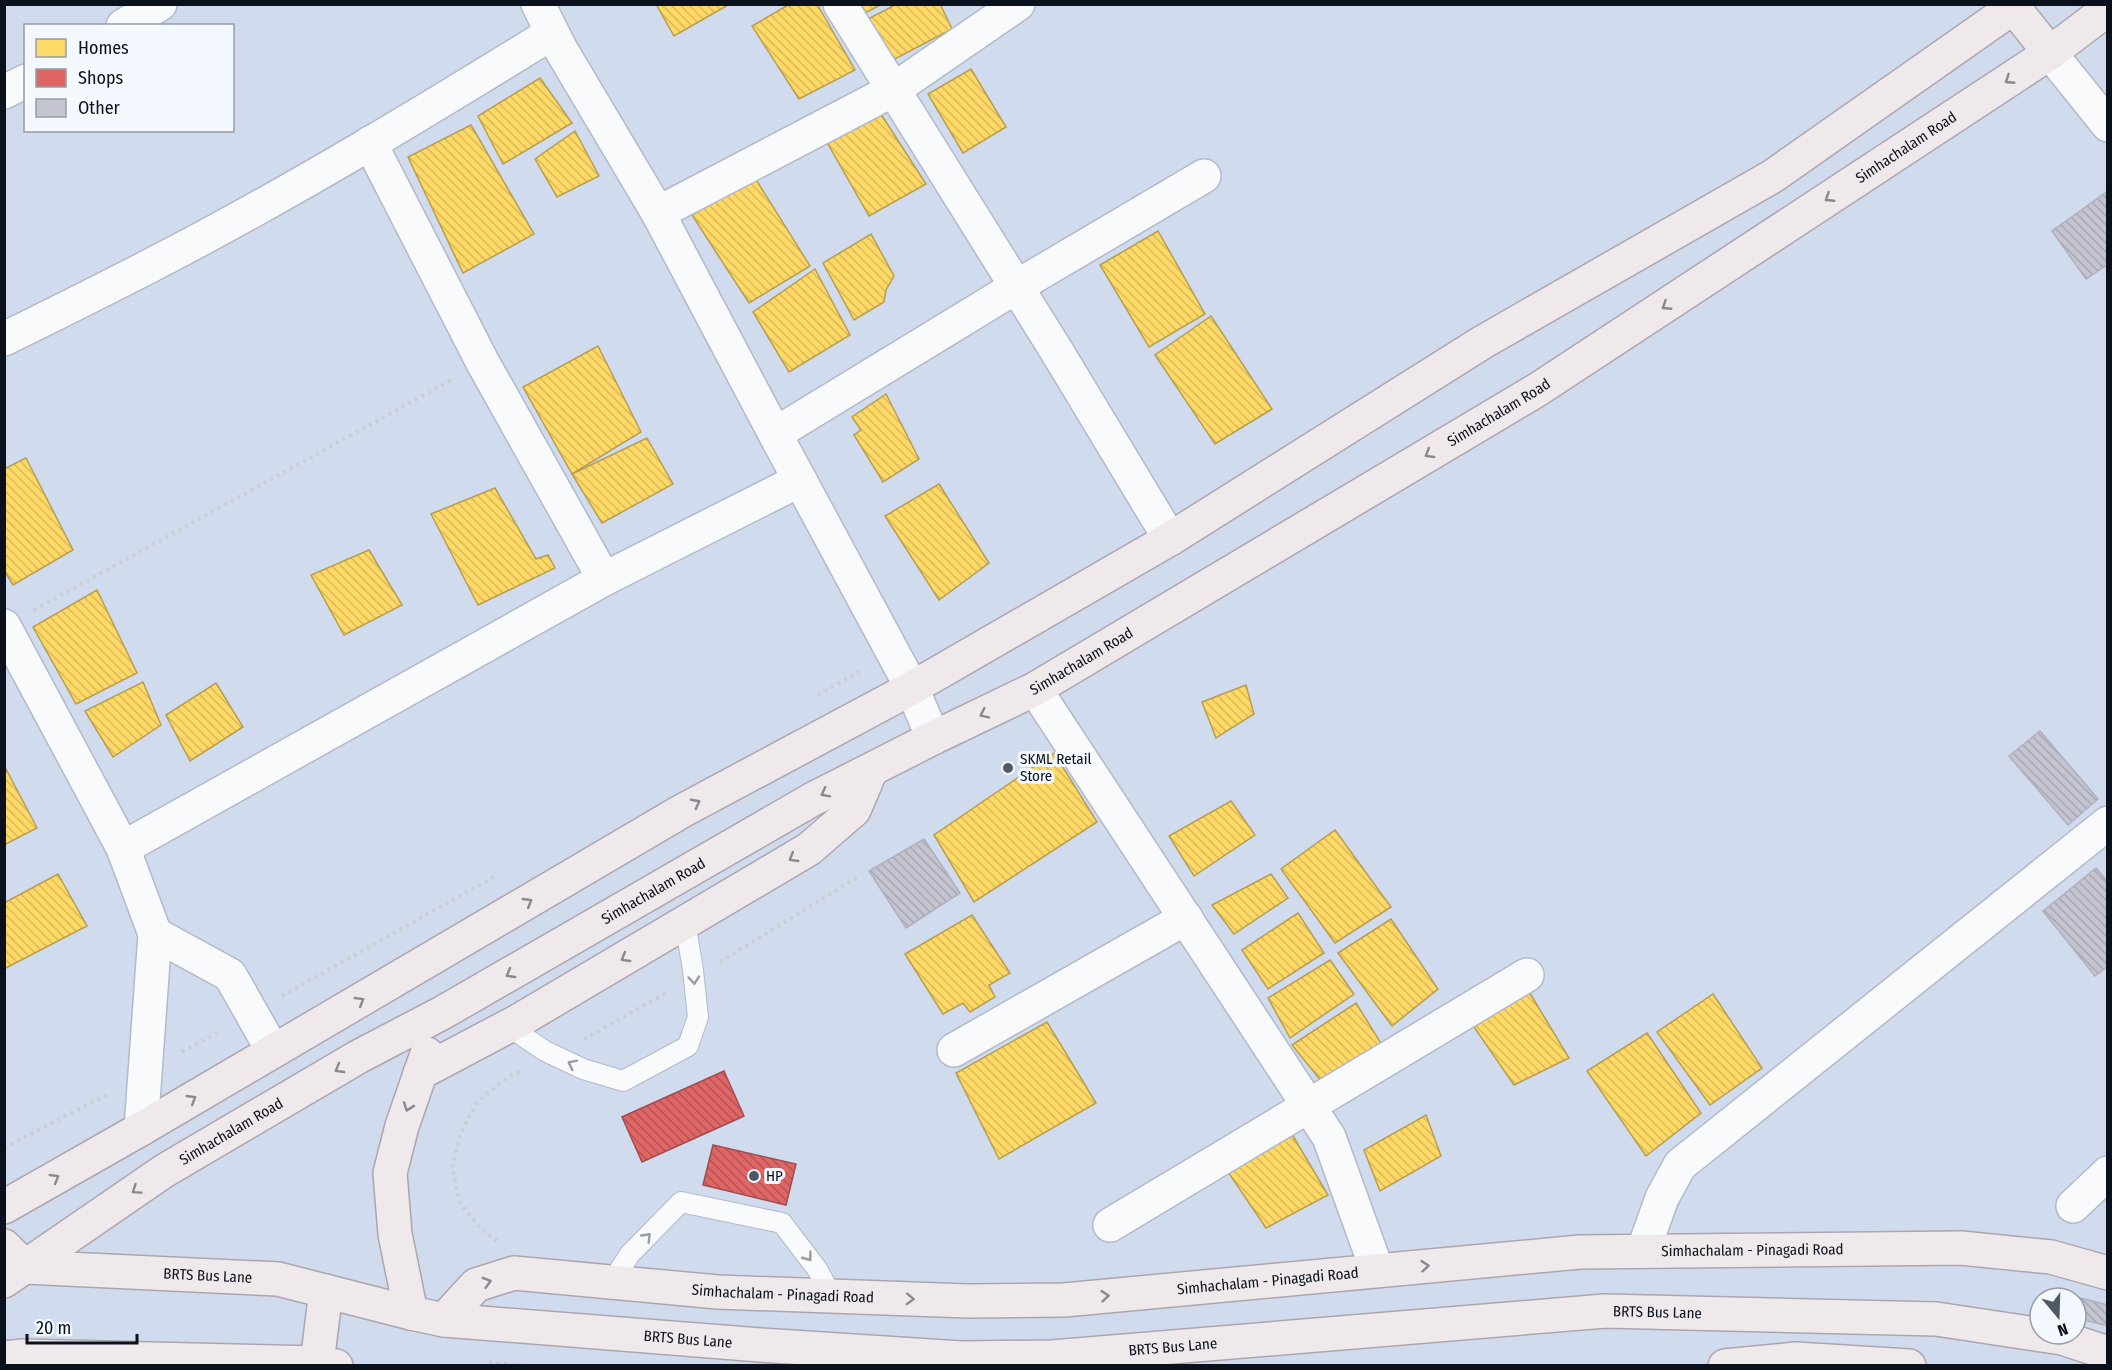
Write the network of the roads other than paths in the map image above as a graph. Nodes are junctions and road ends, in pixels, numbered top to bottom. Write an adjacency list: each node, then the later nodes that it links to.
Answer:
1 (160, 4): 7 (street)
2 (840, 4): 10 (street)
3 (1018, 4): 10 (street)
4 (2016, 6): 8 (main road); 20 (main road)
5 (2108, 9): 8 (main road, Simhachalam Road)
6 (546, 14): 13 (street); 15 (street)
7 (126, 24)
8 (2050, 53): 12 (street); 24 (main road, Simhachalam Road, one-way to 24)
9 (24, 82): 11 (street)
10 (893, 90): 15 (street); 16 (street)
11 (4, 92)
12 (2108, 125)
13 (370, 143): 17 (street); 21 (street)
14 (1204, 176): 16 (street)
15 (658, 213): 18 (street)
16 (1016, 286): 18 (street); 20 (street)
17 (4, 339)
18 (774, 434): 19 (street)
19 (800, 480): 21 (street); 23 (street)
20 (1170, 539): 23 (main road)
21 (604, 579): 28 (street)
22 (5, 626): 28 (street)
23 (912, 688): 25 (street); 36 (main road, one-way to 23)
24 (1035, 689): 25 (main road, Simhachalam Road, one-way to 25); 29 (street)
25 (933, 738): 26 (main road, Simhachalam Road)
26 (871, 770): 30 (main road, one-way to 30); 33 (main road, Simhachalam Road, one-way to 33)
27 (2108, 823): 45 (street)
28 (123, 848): 31 (street)
29 (1186, 918): 35 (street); 38 (street)
30 (685, 922): 34 (main road, one-way to 34); 34 (lane, one-way to 34)
31 (155, 934): 36 (street); 39 (street)
32 (1527, 975): 38 (street)
33 (442, 1013): 37 (main road); 40 (main road, Simhachalam Road, one-way to 40)
34 (508, 1026): 37 (main road)
35 (954, 1050)
36 (273, 1051): 39 (main road, one-way to 36)
37 (420, 1073): 52 (main road, one-way to 52)
38 (1308, 1105): 44 (street); 47 (street)
39 (141, 1129): 40 (main road); 43 (main road, one-way to 39)
40 (164, 1171): 46 (main road, Simhachalam Road, one-way to 46)
41 (2108, 1173): 42 (street)
42 (2073, 1206)
43 (4, 1207)
44 (1110, 1225)
45 (1643, 1251): 47 (main road, Simhachalam - Pinagadi Road, one-way to 45); 48 (main road, Simhachalam - Pinagadi Road)
46 (11, 1265): 50 (main road, BRTS Bus Lane)
47 (1377, 1270): 51 (main road, Simhachalam - Pinagadi Road, one-way to 47)
48 (2108, 1273)
49 (611, 1282): 51 (main road, Simhachalam - Pinagadi Road); 51 (lane, one-way to 51); 53 (main road, Simhachalam - Pinagadi Road, one-way to 49)
50 (326, 1291): 52 (main road, BRTS Bus Lane); 56 (main road)
51 (832, 1296)
52 (411, 1313): 53 (main road, BRTS Bus Lane)
53 (444, 1320): 54 (main road, BRTS Bus Lane)
54 (2108, 1353)
55 (4, 1358): 56 (main road)
56 (326, 1364)
57 (1725, 1365): 58 (main road)
58 (1909, 1365)

